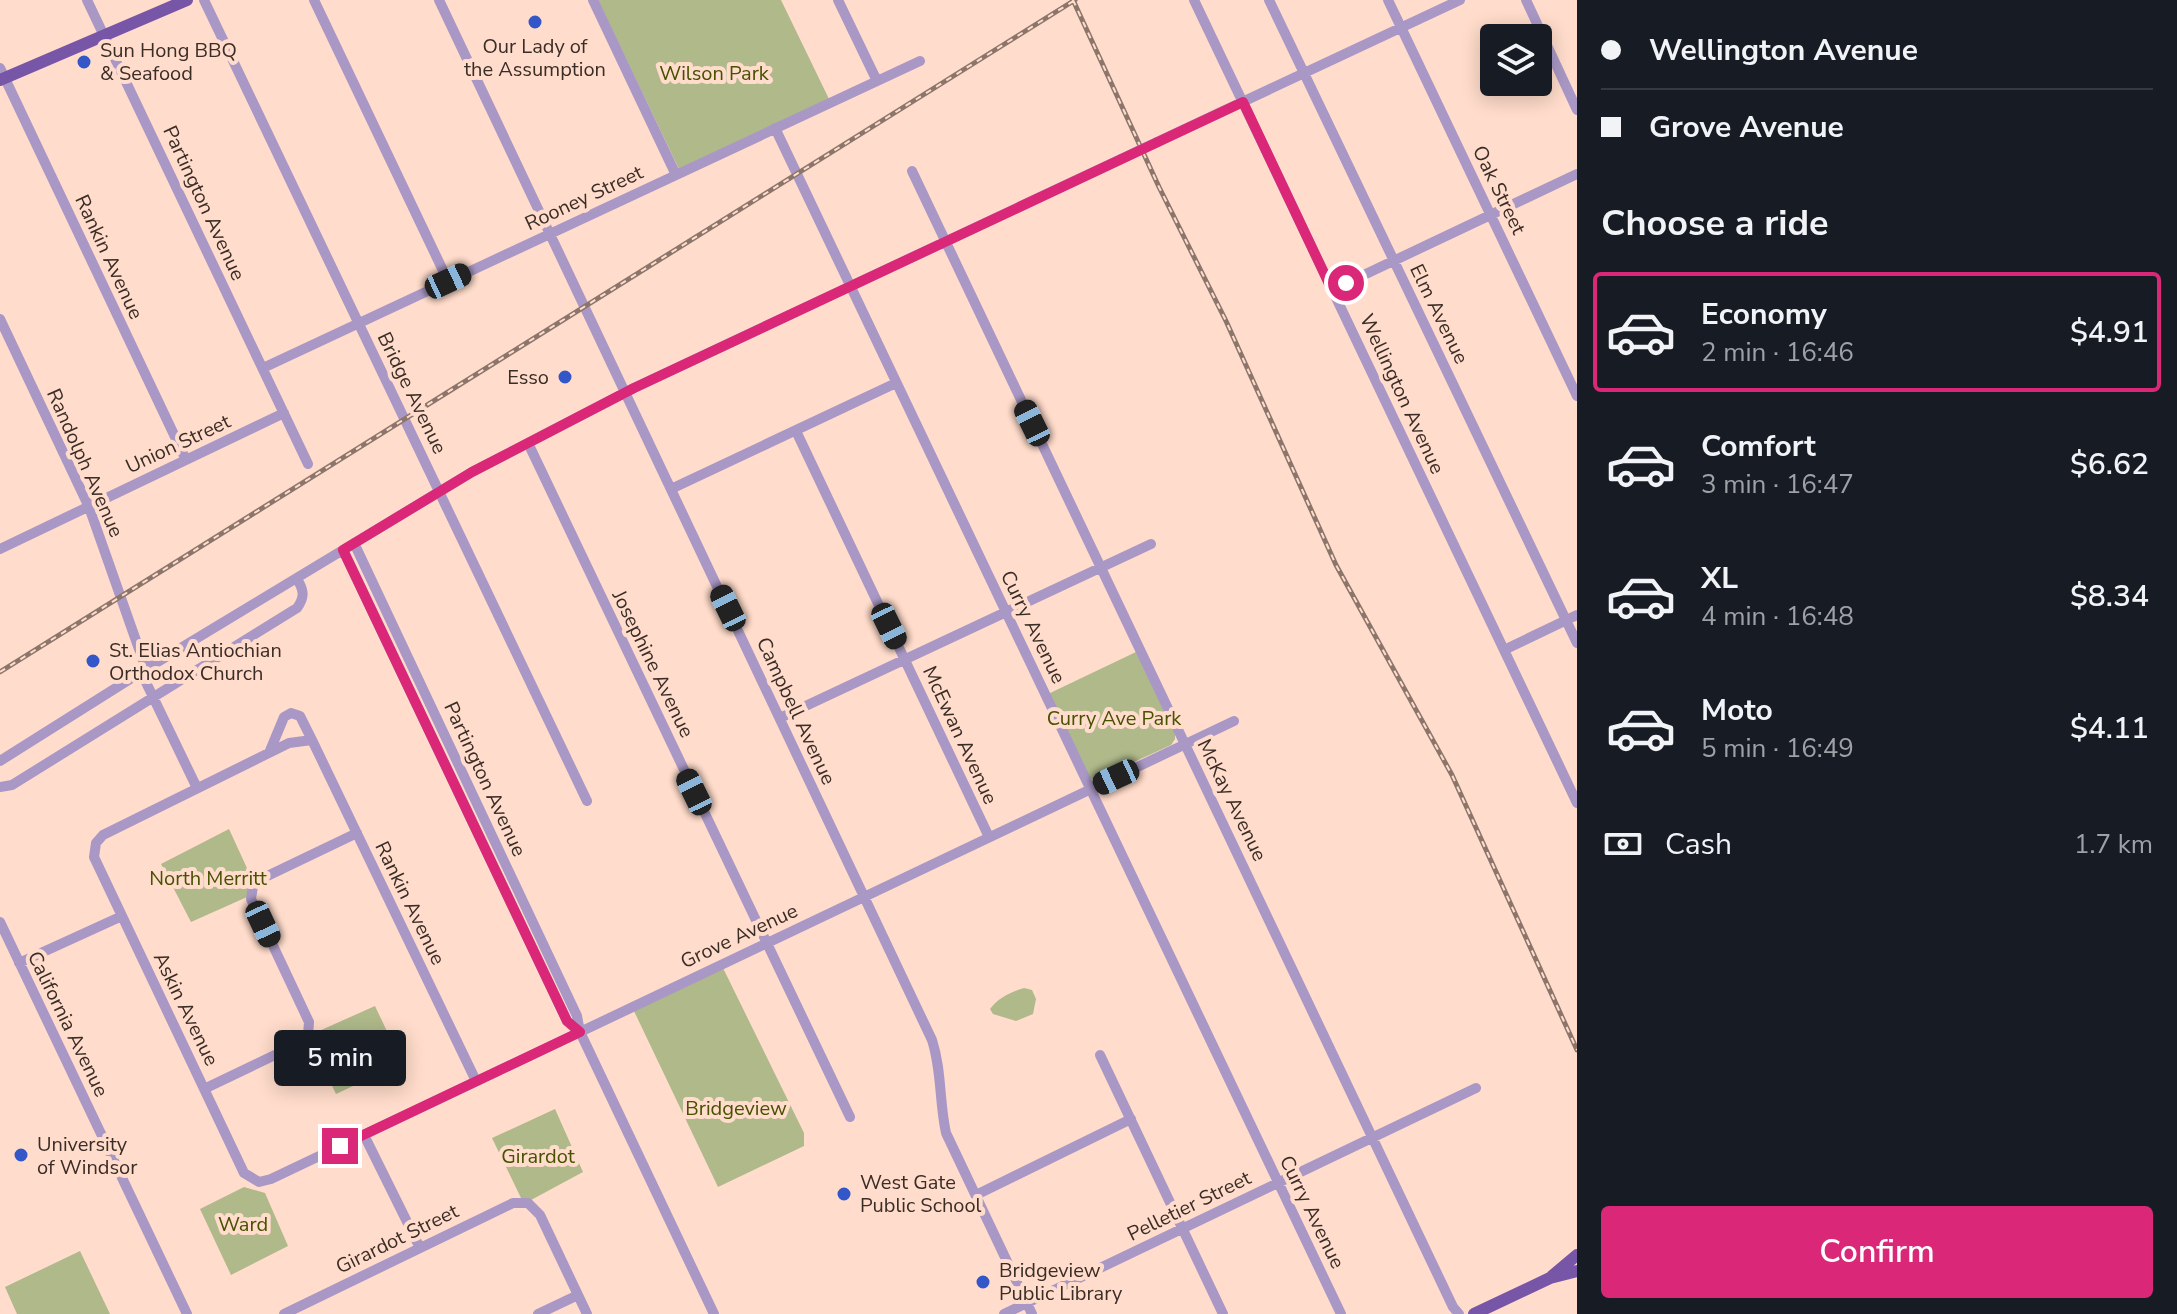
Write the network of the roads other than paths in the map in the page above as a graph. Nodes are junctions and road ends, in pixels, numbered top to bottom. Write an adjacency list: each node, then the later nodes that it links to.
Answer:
1 (87, 0): 14 (street, Partington Avenue)
2 (187, 0): 14 (main road)
3 (204, 0): 33 (street, Bridge Avenue)
4 (314, 0): 29 (street)
5 (439, 0): 26 (street, Campbell Avenue)
6 (593, 0): 24 (street)
7 (838, 0): 18 (street)
8 (1194, 0): 19 (street, Wellington Avenue)
9 (1269, 0): 16 (street, Elm Avenue)
10 (1388, 0): 13 (street, Oak Street)
11 (1460, 0): 13 (street)
12 (1526, 0): 20 (street)
13 (1401, 28): 16 (street); 25 (street, Oak Street)
14 (104, 36): 17 (main road); 34 (street, Partington Avenue)
15 (920, 61): 18 (street, Rooney Street)
16 (1304, 73): 19 (street); 28 (street, Elm Avenue)
17 (2, 75): 41 (street, Rankin Avenue)
18 (877, 81): 21 (street, Rooney Street)
19 (1243, 102): 27 (street, bridge); 31 (street, Wellington Avenue)
20 (1577, 110)
21 (775, 128): 24 (street, Rooney Street); 30 (street, Curry Avenue)
22 (912, 171): 27 (street, McKay Avenue)
23 (1577, 174): 25 (street)
24 (676, 175): 26 (street, Rooney Street)
25 (1490, 215): 28 (street); 37 (street, Oak Street)
26 (550, 234): 29 (street, Rooney Street); 36 (street, Campbell Avenue)
27 (945, 242): 30 (street); 50 (street, McKay Avenue)
28 (1394, 261): 31 (street); 54 (street, Elm Avenue)
29 (448, 281): 33 (street, Rooney Street)
30 (850, 286): 35 (street, Curry Avenue); 36 (street)
31 (1332, 290): 56 (street, Wellington Avenue)
32 (0, 319): 45 (street, Randolph Avenue)
33 (359, 323): 34 (street, Rooney Street); 44 (street, Bridge Avenue)
34 (263, 368): 38 (street, Partington Avenue)
35 (896, 383): 39 (street); 52 (street, Curry Avenue)
36 (625, 392): 40 (street); 43 (street, Campbell Avenue)
37 (1577, 396)
38 (284, 413): 41 (street, Union Street); 42 (street, Partington Avenue)
39 (796, 431): 43 (street); 57 (street, McEwan Avenue)
40 (528, 443): 44 (street); 77 (street, Josephine Avenue)
41 (186, 460): 45 (street, Union Street)
42 (308, 464)
43 (671, 489): 60 (street, Campbell Avenue)
44 (439, 491): 46 (street); 70 (street, Bridge Avenue)
45 (89, 507): 48 (street, Union Street); 58 (street, Randolph Avenue)
46 (354, 543): 49 (street); 79 (street, Partington Avenue)
47 (1151, 544): 50 (street)
48 (0, 549)
49 (343, 550): 51 (street); 79 (street, Partington Avenue)
50 (1100, 567): 52 (street); 63 (street, McKay Avenue)
51 (297, 579): 58 (street); 59 (street)
52 (1005, 612): 57 (street); 69 (street, Curry Avenue)
53 (1577, 615): 54 (street)
54 (1566, 621): 55 (street, Elm Avenue); 56 (street)
55 (1577, 643)
56 (1504, 650): 66 (street, Wellington Avenue)
57 (904, 659): 60 (street); 73 (street, McEwan Avenue)
58 (144, 671): 59 (street, Randolph Avenue); 65 (street)
59 (153, 697): 67 (street); 68 (street, Randolph Avenue)
60 (780, 718): 74 (street, Campbell Avenue)
61 (1234, 721): 63 (street, Grove Avenue)
62 (312, 740): 64 (street); 64 (street, Rankin Avenue); 72 (street, Rankin Avenue)
63 (1185, 744): 69 (street, Grove Avenue); 87 (street, McKay Avenue)
64 (269, 753): 68 (street)
65 (0, 761)
66 (1573, 786): 71 (street, Wellington Avenue)
67 (0, 787)
68 (197, 788): 75 (street, Askin Avenue)
69 (1090, 789): 73 (street, Grove Avenue); 89 (street, Curry Avenue)
70 (587, 801)
71 (1577, 803)
72 (357, 833): 81 (street, Rankin Avenue); 83 (street)
73 (989, 837): 74 (street, Grove Avenue)
74 (864, 897): 77 (street, Grove Avenue); 90 (street, Campbell Avenue)
75 (122, 916): 78 (street); 83 (street, Askin Avenue)
76 (0, 922): 78 (street, California Avenue)
77 (767, 943): 79 (street, Grove Avenue); 84 (street, Josephine Avenue)
78 (19, 963): 99 (street, California Avenue)
79 (580, 1032): 81 (street, Grove Avenue); 104 (street, Partington Avenue)
80 (1100, 1055): 85 (street)
81 (476, 1081): 86 (street, Grove Avenue)
82 (1476, 1088): 87 (street, Pelletier Street)
83 (204, 1089): 88 (street, Askin Avenue)
84 (850, 1117)
85 (1131, 1119): 90 (street); 91 (street)
86 (364, 1135): 88 (street, Grove Avenue); 92 (street)
87 (1373, 1138): 89 (street, Pelletier Street); 109 (street, McKay Avenue)
88 (259, 1182)
89 (1279, 1183): 91 (street, Pelletier Street); 108 (street, Curry Avenue)
90 (976, 1195): 98 (street, Campbell Avenue)
91 (1183, 1229): 98 (street, Pelletier Street); 107 (street)
92 (420, 1248): 96 (street, Girardot Street); 97 (street, Girardot Street)
93 (1577, 1255): 95 (main road)
94 (1577, 1271): 95 (main road)
95 (1550, 1278): 110 (main road)
96 (578, 1295): 102 (street); 103 (street)
97 (308, 1302): 100 (street, Girardot Street); 101 (street)
98 (1027, 1303): 105 (street, Pelletier Street); 106 (street, Campbell Avenue)
99 (187, 1314)
100 (284, 1314)
101 (313, 1314)
102 (538, 1314)
103 (587, 1314)
104 (714, 1314)
105 (1004, 1314)
106 (1032, 1314)
107 (1223, 1314)
108 (1341, 1314)
109 (1459, 1314)
110 (1474, 1314)

